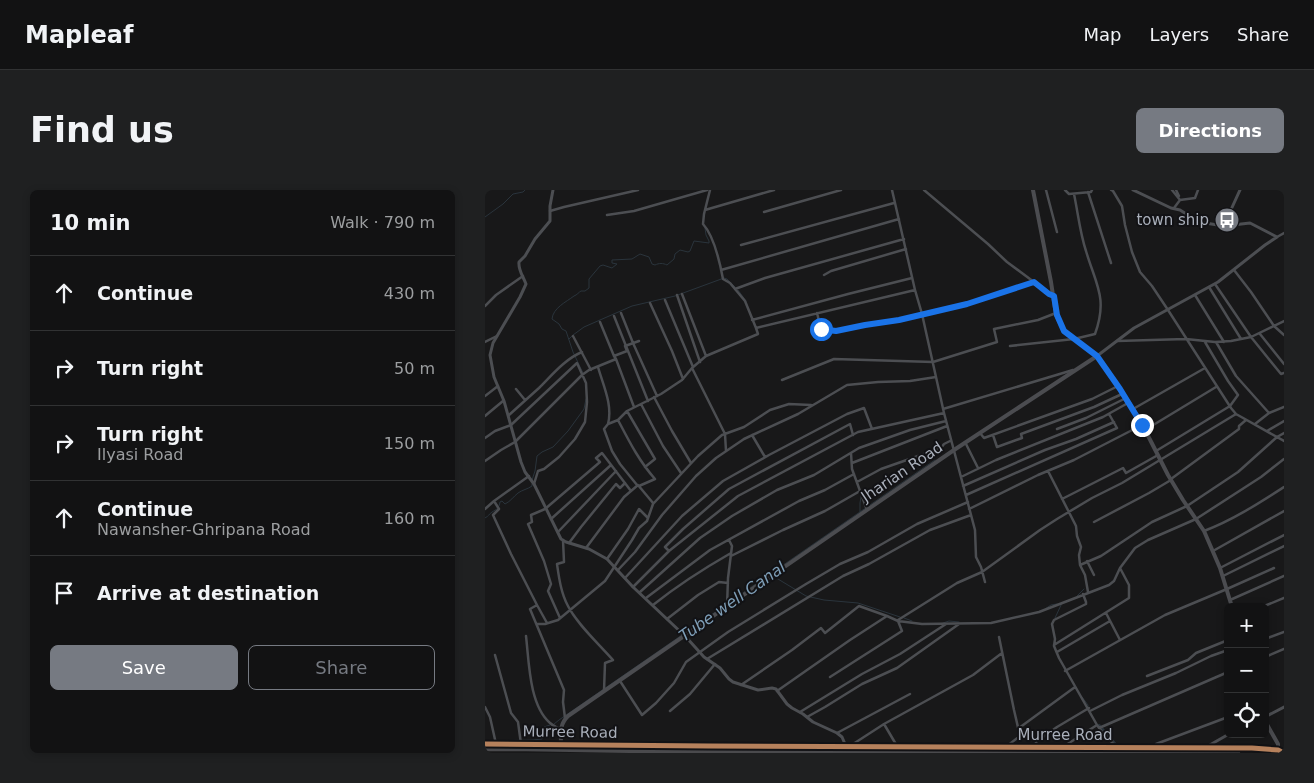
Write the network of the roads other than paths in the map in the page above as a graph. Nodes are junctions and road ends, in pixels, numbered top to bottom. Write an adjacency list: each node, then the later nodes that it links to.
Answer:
1 (553, 190): 24 (street)
2 (638, 190): 24 (street)
3 (709, 190): 23 (street); 26 (street)
4 (774, 190): 23 (street)
5 (841, 190): 25 (street)
6 (892, 190): 21 (street)
7 (925, 190): 41 (street)
8 (1033, 190): 49 (main road)
9 (1046, 190): 29 (street)
10 (1065, 190): 19 (street)
11 (1092, 190): 18 (street)
12 (1111, 190): 53 (street)
13 (1133, 190): 22 (street)
14 (1172, 190): 20 (street)
15 (1176, 190): 20 (street)
16 (1198, 190): 20 (street)
17 (1240, 190): 28 (street)
18 (1088, 192): 19 (street); 35 (street)
19 (1074, 194): 69 (street)
20 (1180, 200): 22 (street)
21 (895, 203): 27 (street); 33 (street)
22 (1174, 208): 28 (street)
23 (705, 210): 36 (street)
24 (550, 211): 39 (street)
25 (764, 212)
26 (607, 216)
27 (899, 219): 32 (street); 36 (street)
28 (1224, 226): 31 (street)
29 (1057, 232)
30 (1284, 233): 31 (street)
31 (1277, 237): 37 (street, Jharian Road)
32 (904, 239): 34 (street); 44 (street)
33 (741, 245)
34 (906, 249): 38 (street); 40 (street)
35 (1111, 263)
36 (721, 270): 44 (street)
37 (1233, 270): 42 (street, Jharian Road); 62 (street)
38 (824, 274)
39 (523, 276): 52 (street); 66 (street)
40 (912, 278): 45 (street); 59 (street)
41 (1034, 282): 49 (street); 57 (street)
42 (1215, 284): 43 (street, Jharian Road); 68 (street)
43 (1209, 287): 48 (street, Jharian Road); 71 (street)
44 (735, 289): 59 (street)
45 (915, 290): 55 (street); 57 (street)
46 (682, 294): 82 (street)
47 (677, 295): 85 (street)
48 (1195, 295): 53 (street, Jharian Road); 77 (street)
49 (1054, 296): 56 (main road)
50 (665, 300): 89 (street)
51 (650, 303): 96 (street)
52 (485, 306)
53 (1168, 310): 70 (street); 73 (street, Jharian Road)
54 (621, 313): 78 (street)
55 (817, 313): 57 (street); 63 (street)
56 (1056, 313): 69 (main road); 86 (street)
57 (922, 314): 86 (street)
58 (614, 316): 79 (street)
59 (752, 320): 63 (street)
60 (1284, 321): 62 (street)
61 (600, 322): 84 (street)
62 (1274, 326): 64 (street); 65 (street)
63 (756, 328): 82 (street)
64 (1260, 334): 68 (street); 87 (street)
65 (1284, 335)
66 (497, 336): 75 (street); 98 (street)
67 (573, 336): 81 (street)
68 (1251, 337): 71 (street); 93 (street)
69 (1074, 339): 80 (street); 83 (main road)
70 (1186, 339): 73 (street); 74 (street); 90 (street)
71 (1241, 340): 77 (street)
72 (639, 341): 78 (street)
73 (1115, 341): 83 (street, Jharian Road)
74 (1205, 341): 76 (street); 111 (street)
75 (485, 342)
76 (1216, 342): 77 (street); 118 (street)
77 (1224, 342)
78 (633, 343): 79 (street); 104 (street)
79 (625, 346): 84 (street); 108 (street)
80 (1010, 346)
81 (582, 352): 92 (street); 105 (street)
82 (706, 356): 85 (street)
83 (1097, 356): 91 (main road, Jharian Road); 99 (main road)
84 (615, 357): 88 (street); 112 (street)
85 (700, 362): 89 (street)
86 (933, 362): 95 (street); 97 (street)
87 (1284, 364)
88 (597, 367): 92 (street); 128 (street)
89 (693, 368): 96 (street); 139 (street)
90 (1205, 368): 100 (street); 115 (street)
91 (1077, 369): 114 (street); 137 (main road, Jharian Road)
92 (591, 370): 94 (street)
93 (1284, 373)
94 (584, 374): 130 (street); 147 (street); 171 (street)
95 (936, 377): 110 (street); 114 (street)
96 (683, 378): 104 (street)
97 (782, 380)
98 (498, 386): 103 (street); 107 (street)
99 (1119, 386): 102 (main road); 142 (street)
100 (1217, 387): 111 (street); 135 (street)
101 (516, 389): 105 (street)
102 (1123, 393): 106 (main road); 142 (street)
103 (485, 396)
104 (656, 396): 108 (street); 157 (street)
105 (525, 400): 121 (street)
106 (1128, 400): 115 (main road); 119 (street); 134 (street)
107 (504, 401): 121 (street); 122 (street)
108 (648, 401): 109 (street)
109 (641, 404): 112 (street); 164 (street)
110 (813, 405): 139 (street); 140 (street)
111 (1230, 406): 120 (street); 152 (street)
112 (634, 407): 116 (street)
113 (1284, 407): 118 (street)
114 (943, 409): 117 (street)
115 (1133, 409): 131 (main road)
116 (627, 411): 123 (street); 160 (street)
117 (944, 413): 125 (street); 133 (street)
118 (1269, 413): 129 (street)
119 (1109, 414): 127 (street); 161 (street)
120 (1236, 414): 124 (street); 155 (street)
121 (509, 415): 130 (street)
122 (485, 416)
123 (618, 420): 128 (street); 160 (street)
124 (1246, 420): 129 (street); 168 (street)
125 (946, 421): 132 (street); 151 (street)
126 (1284, 421): 136 (street)
127 (1113, 422): 173 (street); 177 (street)
128 (608, 424): 172 (street)
129 (1255, 424): 136 (street)
130 (511, 425): 144 (street); 147 (street)
131 (1142, 425): 135 (main road); 163 (street)
132 (947, 426): 145 (street); 158 (street)
133 (872, 429): 141 (street); 153 (street)
134 (1057, 429)
135 (1145, 430): 152 (main road)
136 (1267, 431): 143 (street)
137 (980, 432): 142 (street); 148 (main road, Jharian Road)
138 (1284, 433): 143 (street)
139 (725, 434): 150 (street); 157 (street)
140 (752, 435): 150 (street); 153 (street)
141 (853, 435): 202 (street); 202 (street)
142 (993, 435)
143 (1277, 437): 146 (street); 182 (street)
144 (485, 438)
145 (951, 440): 149 (street); 169 (street)
146 (1284, 441)
147 (515, 442): 156 (street); 166 (street)
148 (965, 442): 149 (main road, Jharian Road); 161 (street)
149 (954, 450): 167 (street); 186 (main road, Jharian Road)
150 (726, 451): 208 (street)
151 (851, 453): 158 (street); 221 (street)
152 (1157, 453): 155 (main road); 178 (street)
153 (765, 457): 216 (street)
154 (1284, 459): 191 (street)
155 (1161, 460): 168 (main road); 188 (street)
156 (485, 461)
157 (691, 462): 164 (street)
158 (852, 463): 165 (street)
159 (611, 465): 162 (street); 184 (street); 192 (street)
160 (645, 467): 172 (street)
161 (978, 468): 167 (street)
162 (616, 471): 170 (street); 195 (street)
163 (1048, 471): 178 (street); 185 (street)
164 (681, 472): 181 (street)
165 (854, 474): 169 (street); 198 (street)
166 (530, 477): 171 (street); 179 (street)
167 (961, 477): 173 (street)
168 (1171, 480): 182 (main road); 193 (street)
169 (857, 482): 176 (street)
170 (625, 483): 175 (street); 199 (street)
171 (534, 484): 184 (street)
172 (638, 486): 175 (street); 181 (street)
173 (963, 486): 177 (street)
174 (1284, 487): 194 (street)
175 (631, 490): 201 (street)
176 (860, 491): 186 (street); 204 (street)
177 (966, 495): 180 (street)
178 (1062, 499): 188 (street)
179 (494, 501): 183 (street); 229 (street)
180 (968, 502): 185 (street); 253 (street)
181 (653, 504): 190 (street)
182 (1187, 506): 191 (main road); 206 (street)
183 (485, 509)
184 (545, 509): 192 (street); 235 (street)
185 (969, 509): 189 (street)
186 (867, 510): 231 (main road, Jharian Road)
187 (1284, 511): 203 (street)
188 (1069, 512): 207 (street); 212 (street)
189 (971, 515): 212 (street); 258 (street)
190 (648, 518): 205 (street); 208 (street)
191 (1196, 519): 194 (main road); 209 (street)
192 (551, 520): 195 (street)
193 (1093, 522)
194 (1205, 530): 203 (main road)
195 (558, 532): 197 (street)
196 (1284, 535): 210 (street)
197 (563, 540): 199 (street); 232 (street)
198 (729, 540): 204 (street); 224 (street)
199 (569, 543): 201 (street)
200 (1284, 546): 214 (street)
201 (586, 548): 205 (street)
202 (669, 551): 219 (street)
203 (1213, 551): 210 (main road)
204 (731, 554): 217 (street); 230 (street)
205 (607, 559): 208 (street)
206 (1087, 562): 207 (street); 213 (street)
207 (1080, 565): 222 (street)
208 (616, 568): 216 (street); 232 (street)
209 (1119, 568): 222 (street); 233 (street)
210 (1220, 568): 214 (main road)
211 (1274, 568): 220 (street)
212 (982, 572): 218 (street); 237 (street)
213 (1094, 575)
214 (1223, 576): 220 (main road)
215 (1284, 576): 226 (street)
216 (625, 578): 219 (street)
217 (728, 582): 231 (street); 236 (street)
218 (985, 582)
219 (633, 587): 221 (street)
220 (1227, 589): 226 (main road); 248 (street)
221 (640, 592): 224 (street)
222 (1088, 592): 223 (street)
223 (1083, 594): 239 (street); 250 (street)
224 (646, 598): 230 (street)
225 (1284, 598): 228 (street)
226 (1230, 600): 227 (main road)
227 (1231, 603)
228 (1269, 604)
229 (537, 605): 240 (street); 241 (street)
230 (653, 605): 236 (street)
231 (727, 607): 246 (main road, Jharian Road)
232 (570, 610): 235 (street); 268 (street)
233 (1106, 613): 238 (street); 250 (street)
234 (887, 616): 237 (street); 265 (street); 267 (street)
235 (561, 618): 241 (street)
236 (667, 619): 246 (street)
237 (898, 620): 242 (street); 263 (street)
238 (1110, 621): 248 (street); 254 (street)
239 (959, 623): 242 (street); 276 (street)
240 (537, 624): 241 (street); 278 (street)
241 (548, 624)
242 (946, 624): 274 (street)
243 (1284, 632): 247 (street)
244 (526, 636): 283 (street)
245 (999, 636): 255 (street)
246 (686, 637): 253 (street); 264 (main road, Jharian Road)
247 (1269, 638)
248 (1120, 640): 260 (street)
249 (1224, 642): 262 (street)
250 (1054, 646): 254 (street)
251 (1284, 649): 257 (street)
252 (1224, 651): 272 (street)
253 (699, 652): 258 (street); 264 (street)
254 (1057, 652): 260 (street)
255 (1002, 653): 279 (street); 281 (street)
256 (495, 655): 289 (street)
257 (1269, 655)
258 (707, 659): 259 (street)
259 (715, 664): 265 (street); 273 (street)
260 (1065, 671): 266 (street)
261 (1224, 674): 280 (street)
262 (1147, 676)
263 (830, 677)
264 (620, 682): 268 (main road, Jharian Road)
265 (741, 684): 267 (street)
266 (1075, 688): 272 (street); 281 (street)
267 (777, 691): 274 (street)
268 (603, 692): 278 (main road, Jharian Road)
269 (910, 694): 284 (street)
270 (485, 707): 287 (street)
271 (1284, 707): 275 (street)
272 (1089, 709): 280 (street); 294 (street)
273 (670, 711)
274 (800, 712): 276 (street)
275 (1269, 715)
276 (807, 717): 284 (street)
277 (1224, 718): 295 (street)
278 (565, 719): 283 (main road, Jharian Road)
279 (884, 724): 291 (street); 292 (street)
280 (1098, 727): 300 (street); 305 (street)
281 (1019, 728): 293 (street)
282 (1269, 728): 302 (main road)
283 (560, 729): 288 (main road)
284 (837, 733): 291 (street)
285 (1224, 737): 297 (street)
286 (485, 744): 287 (main road, Murree Road)
287 (496, 744): 289 (main road, Murree Road)
288 (561, 744): 290 (main road, Murree Road); 296 (main road, Murree Road)
289 (524, 745): 290 (main road, Murree Road); 298 (main road, Murree Road)
290 (551, 746): 303 (main road, Murree Road)
291 (849, 747): 292 (main road, Murree Road); 299 (main road, Murree Road)
292 (897, 747): 304 (main road, Murree Road)
293 (1005, 747): 294 (main road, Murree Road); 304 (main road, Murree Road)
294 (1035, 747): 300 (main road, Murree Road)
295 (1156, 747): 297 (main road, Murree Road); 305 (main road, Murree Road)
296 (618, 748): 299 (main road, Murree Road); 303 (main road, Murree Road); 306 (main road, Murree Road)
297 (1205, 748): 302 (main road, Murree Road)
298 (485, 749)
299 (732, 749): 307 (main road, Murree Road); 308 (main road, Murree Road)
300 (1060, 749): 301 (main road, Murree Road); 311 (main road, Murree Road)
301 (1112, 750): 305 (main road, Murree Road, bridge)
302 (1279, 750): 313 (main road, Murree Road)
303 (600, 751)
304 (986, 751): 310 (main road, Murree Road); 311 (main road, Murree Road)
305 (1121, 751): 312 (main road, Murree Road)
306 (665, 752): 307 (main road, Murree Road)
307 (701, 752)
308 (794, 752): 309 (main road, Murree Road)
309 (828, 752): 310 (main road, Murree Road)
310 (865, 752)
311 (1026, 752)
312 (1238, 753)
313 (1284, 753)

